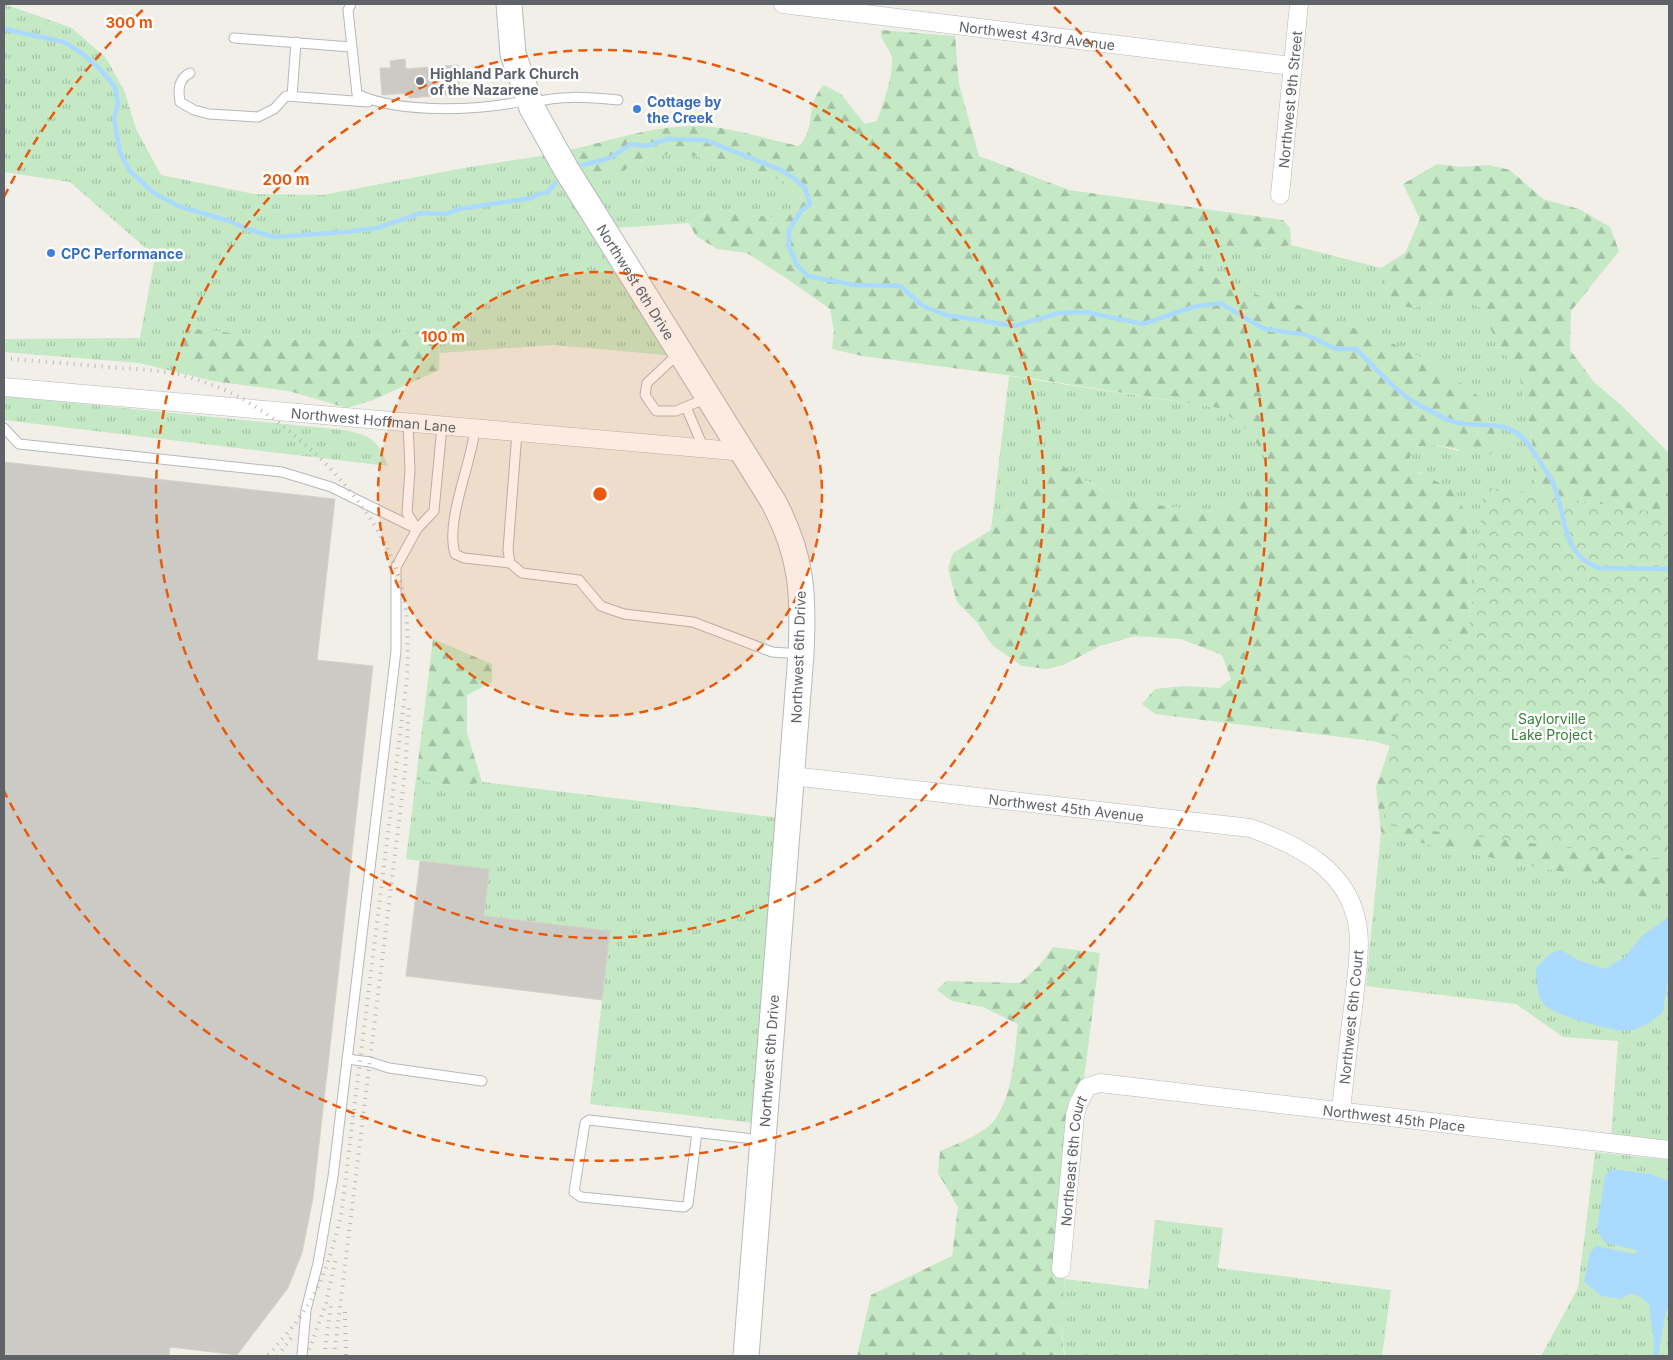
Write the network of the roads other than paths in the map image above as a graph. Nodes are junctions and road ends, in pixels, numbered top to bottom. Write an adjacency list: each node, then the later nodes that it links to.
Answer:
1 (351, 4): 7 (lane)
2 (509, 4): 13 (main road, Northwest 6th Drive)
3 (783, 4): 8 (street, Northwest 43rd Avenue)
4 (1299, 4): 8 (street, Northwest 9th Street)
5 (234, 38): 6 (lane)
6 (296, 42): 7 (lane); 10 (lane)
7 (352, 47): 12 (lane)
8 (1292, 66): 14 (street, Northwest 9th Street)
9 (190, 72): 10 (lane)
10 (292, 96): 12 (lane)
11 (618, 100): 13 (lane)
12 (374, 102): 13 (lane)
13 (529, 102): 15 (main road, Northwest 6th Drive)
14 (1280, 195)
15 (681, 350): 17 (main road, Northwest 6th Drive); 18 (lane)
16 (4, 387): 19 (street, Northwest Hoffman Lane)
17 (710, 396): 18 (lane); 25 (main road, Northwest 6th Drive)
18 (686, 407): 24 (lane)
19 (408, 423): 20 (street, Northwest Hoffman Lane); 26 (lane)
20 (442, 426): 22 (street, Northwest Hoffman Lane); 26 (lane)
21 (4, 428): 26 (lane)
22 (475, 429): 23 (street, Northwest Hoffman Lane); 27 (lane)
23 (517, 432): 24 (street, Northwest Hoffman Lane); 27 (lane)
24 (704, 449): 25 (street, Northwest Hoffman Lane)
25 (745, 452): 28 (main road, Northwest 6th Drive)
26 (417, 529): 31 (lane)
27 (510, 563): 28 (lane)
28 (801, 654): 29 (main road, Northwest 6th Drive)
29 (792, 776): 30 (street, Northwest 45th Avenue); 36 (main road, Northwest 6th Drive)
30 (1330, 870): 34 (street, Northwest 6th Court)
31 (347, 1059): 32 (lane); 39 (lane)
32 (482, 1081)
33 (1118, 1084): 34 (street, Northwest 45th Place); 38 (street, Northeast 6th Court)
34 (1341, 1110): 37 (street, Northwest 45th Place)
35 (697, 1132): 35 (lane); 36 (lane)
36 (763, 1140): 40 (main road, Northwest 6th Drive)
37 (1669, 1150)
38 (1061, 1269)
39 (302, 1356)
40 (746, 1356)

